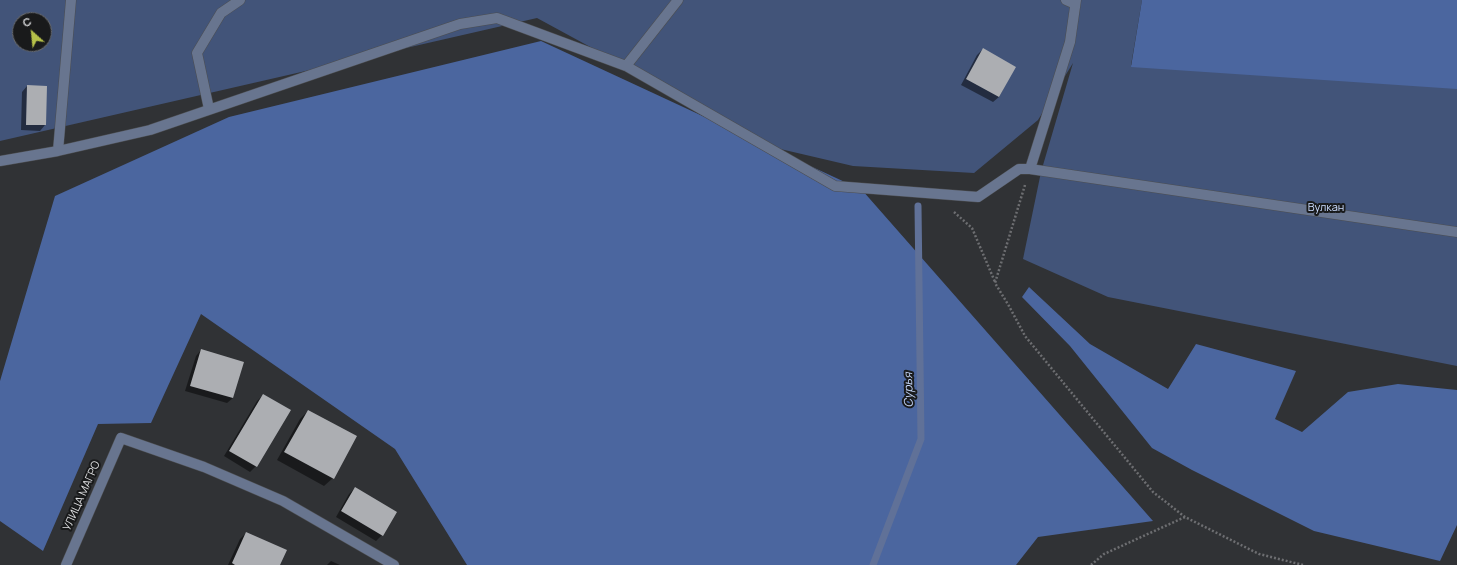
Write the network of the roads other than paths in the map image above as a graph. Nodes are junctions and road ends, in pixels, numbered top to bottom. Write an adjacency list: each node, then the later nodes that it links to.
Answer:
1 (71, 0): 7 (street)
2 (240, 0): 6 (street)
3 (678, 0): 5 (street)
4 (1072, 2): 9 (street)
5 (626, 66): 6 (street); 9 (street)
6 (210, 109): 7 (street)
7 (58, 151): 8 (street)
8 (0, 161)
9 (1030, 169): 10 (street)
10 (1457, 232)
11 (66, 565): 12 (street, УЛИЦА МАГРО)
12 (394, 565)

